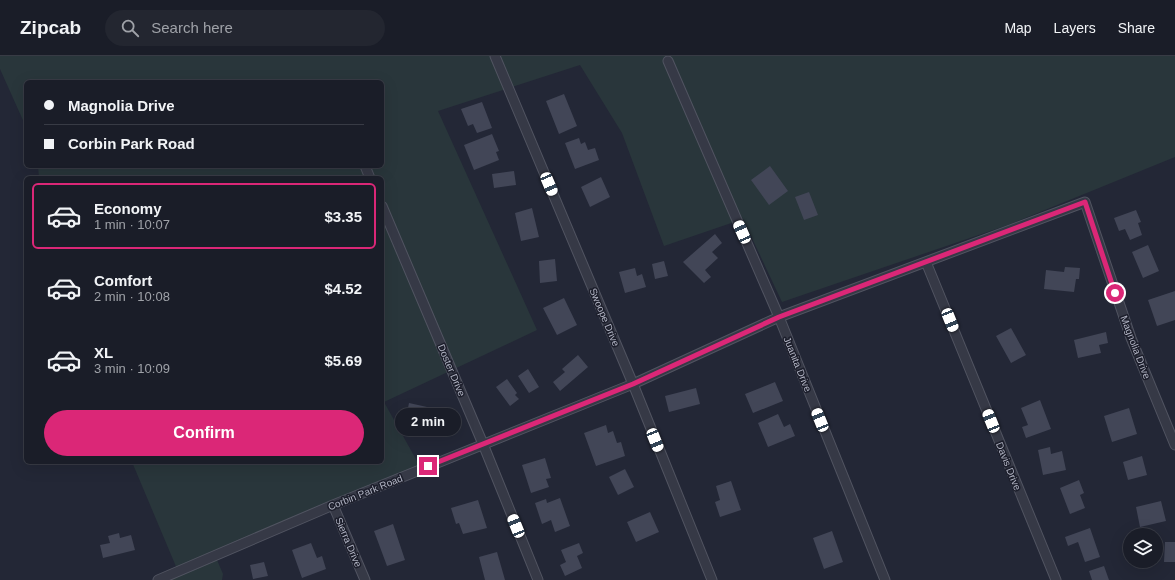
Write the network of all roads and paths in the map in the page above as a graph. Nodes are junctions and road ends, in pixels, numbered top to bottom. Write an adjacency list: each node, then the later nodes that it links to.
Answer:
1 (495, 56): 7 (street, Swoope Drive)
2 (668, 61): 6 (street, Juanita Drive)
3 (1085, 202): 5 (street, Corbin Park Road); 9 (street, Magnolia Drive)
4 (384, 211): 8 (street, Doster Drive)
5 (926, 262): 6 (street, Corbin Park Road); 16 (street, Davis Drive)
6 (779, 317): 7 (street, Corbin Park Road); 15 (street, Juanita Drive)
7 (633, 384): 8 (street, Corbin Park Road); 14 (street, Swoope Drive)
8 (483, 444): 10 (street, Corbin Park Road); 13 (street, Doster Drive)
9 (1175, 445)
10 (333, 505): 11 (street, Corbin Park Road); 12 (street, Sierra Drive)
11 (158, 580)
12 (365, 580)
13 (538, 580)
14 (712, 580)
15 (885, 580)
16 (1056, 580)

